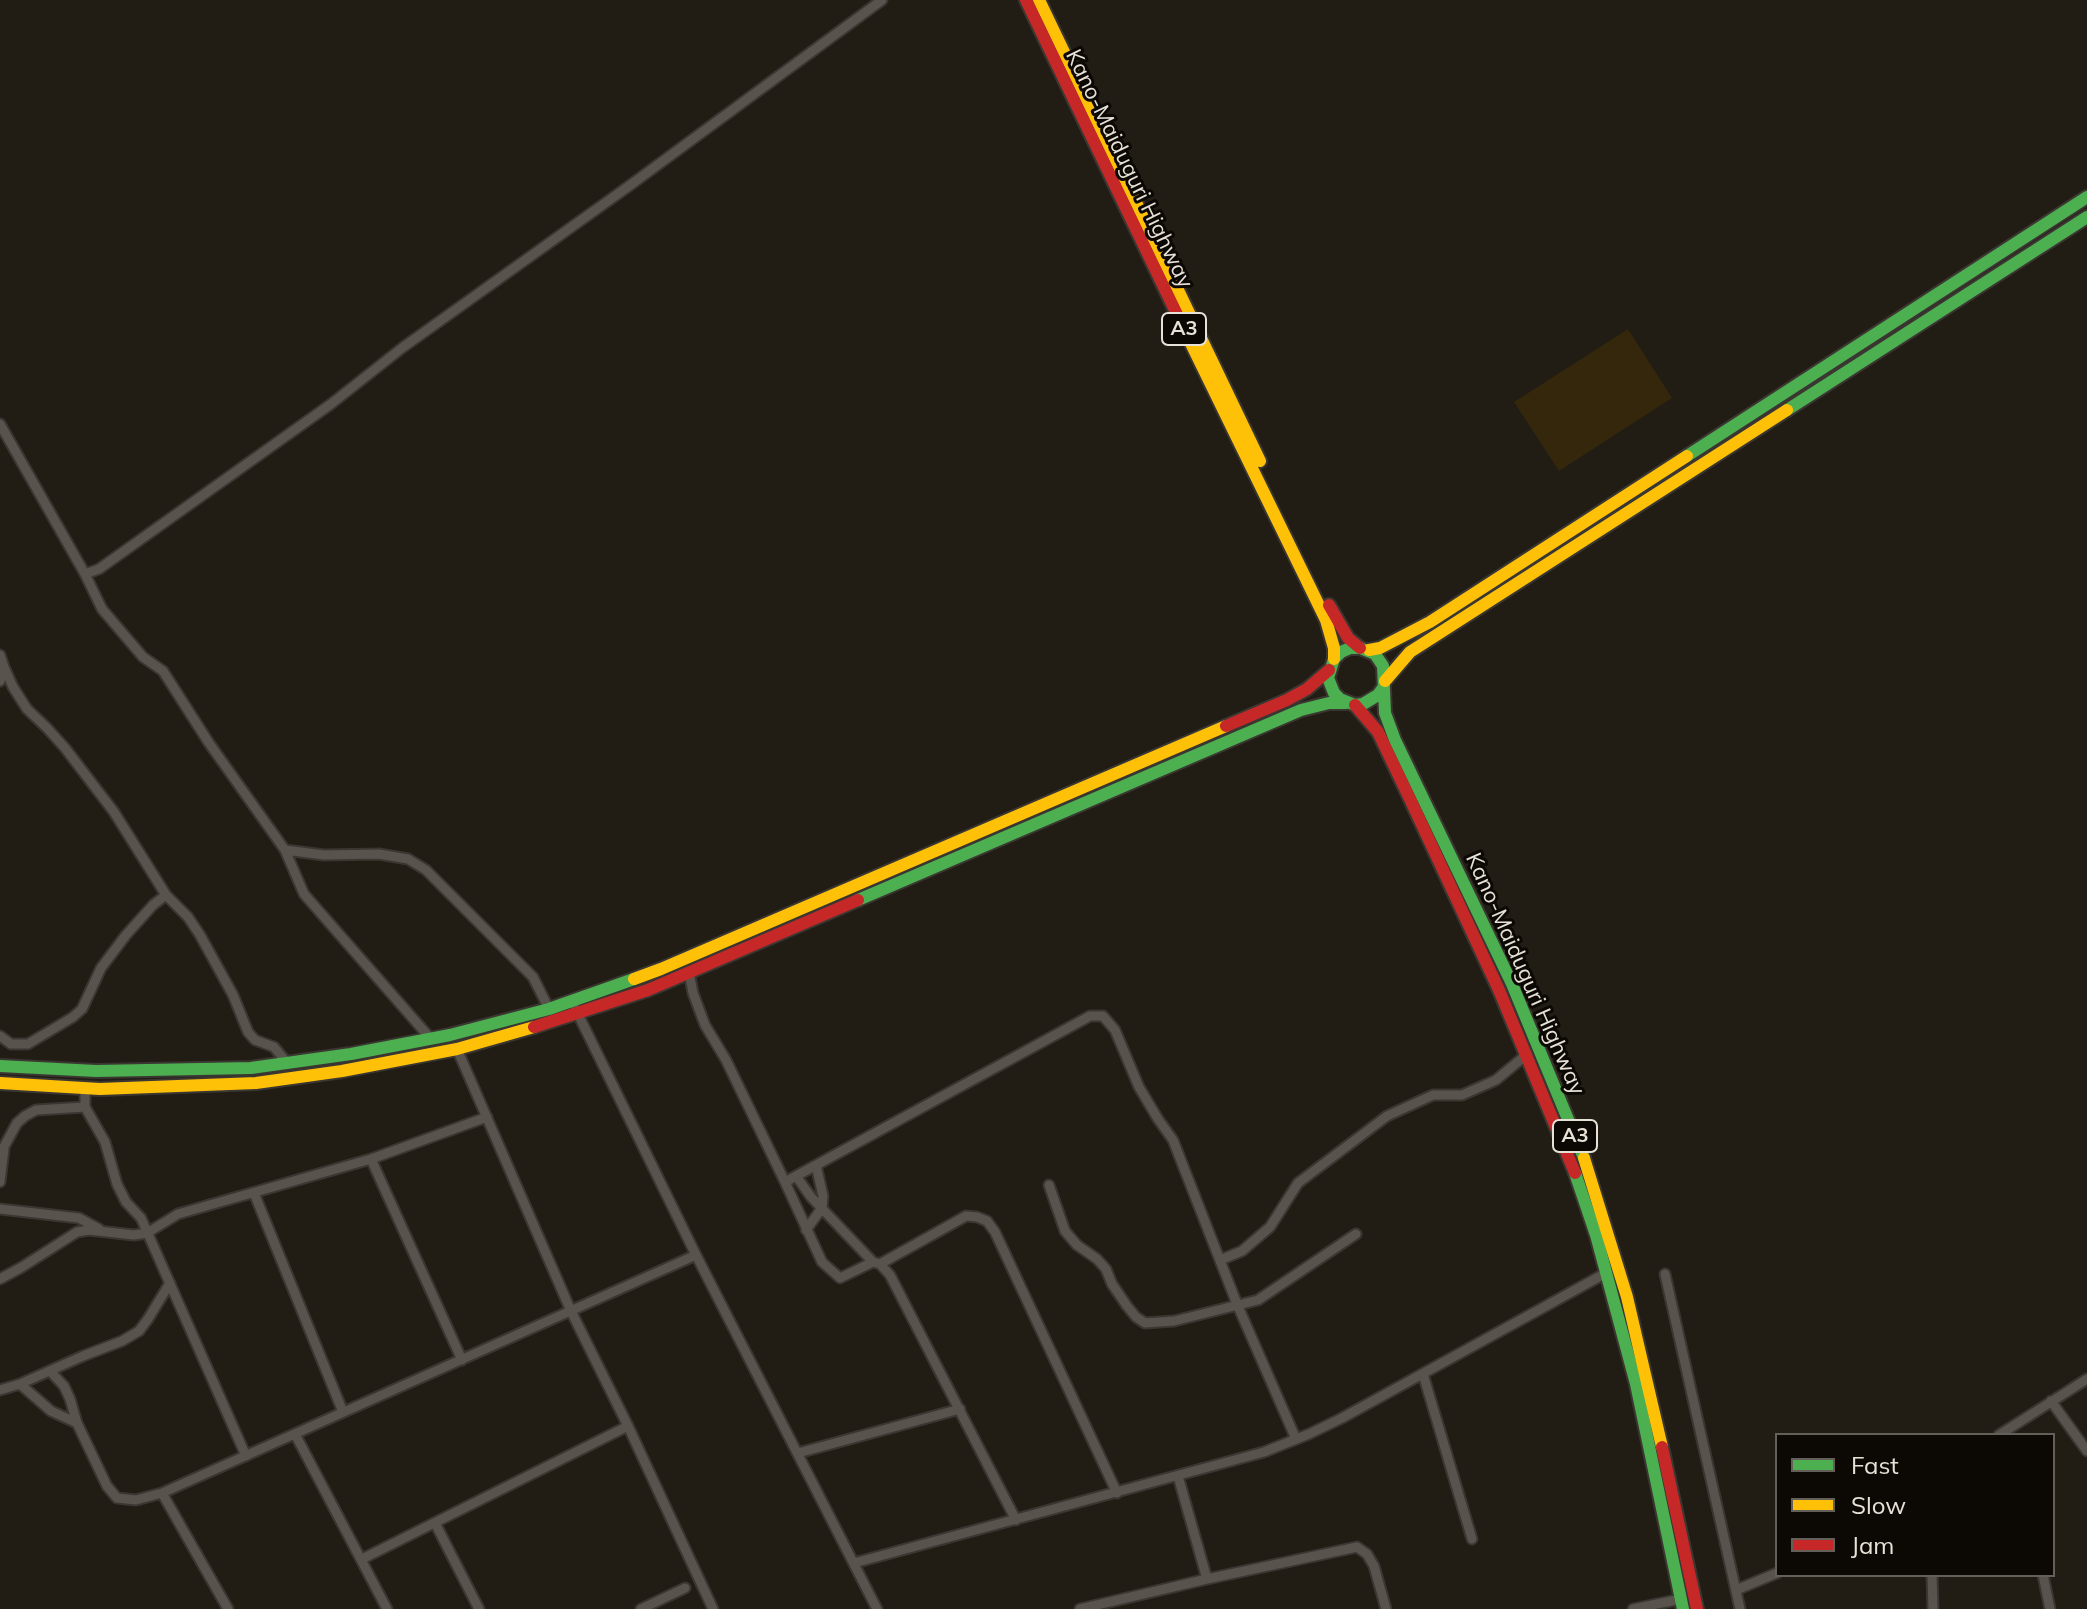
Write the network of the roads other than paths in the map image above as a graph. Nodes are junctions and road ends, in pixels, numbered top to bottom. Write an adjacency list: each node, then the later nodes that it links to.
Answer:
1 (882, 0): 8 (street)
2 (1026, 0): 11 (main road, Kano-Maiduguri Highway / A3)
3 (1045, 3): 9 (main road, Kano-Maiduguri Highway / A3)
4 (2087, 197): 9 (main road)
5 (2087, 217): 14 (main road)
6 (0, 424): 7 (street)
7 (5, 442): 8 (street)
8 (85, 574): 16 (street)
9 (1364, 649): 11 (main road); 14 (main road, A3)
10 (0, 655): 12 (street)
11 (1331, 664): 15 (main road, A3); 19 (main road)
12 (4, 667): 13 (street); 17 (street)
13 (0, 681)
14 (1384, 684): 15 (main road); 78 (main road, Kano-Maiduguri Highway / A3)
15 (1351, 704): 18 (main road); 25 (main road, Kano-Maiduguri Highway / A3)
16 (285, 850): 20 (street); 23 (street)
17 (166, 895): 22 (street); 26 (street)
18 (689, 972): 21 (main road); 37 (street)
19 (572, 1000): 20 (main road); 21 (street)
20 (549, 1009): 23 (main road)
21 (577, 1014): 24 (main road); 46 (street)
22 (0, 1036)
23 (431, 1039): 26 (main road)
24 (457, 1049): 29 (main road); 31 (street)
25 (1526, 1055): 47 (street); 49 (main road, Kano-Maiduguri Highway / A3)
26 (288, 1064): 27 (main road)
27 (0, 1066)
28 (0, 1083): 29 (main road)
29 (85, 1089): 30 (street)
30 (85, 1107): 32 (street); 44 (street)
31 (487, 1117): 33 (street); 54 (street)
32 (2, 1150): 36 (street)
33 (371, 1159): 39 (street); 55 (street)
34 (816, 1165): 35 (street); 40 (street); 47 (street)
35 (796, 1176): 37 (street); 40 (street)
36 (0, 1182)
37 (785, 1182): 43 (street)
38 (1049, 1185): 53 (street)
39 (254, 1193): 44 (street); 63 (street)
40 (822, 1208): 43 (street); 48 (street)
41 (0, 1209): 42 (street)
42 (102, 1230): 44 (street); 51 (street)
43 (806, 1230): 48 (street)
44 (147, 1233): 52 (street)
45 (1356, 1234): 53 (street)
46 (696, 1255): 54 (street); 70 (street)
47 (1220, 1260): 53 (street)
48 (876, 1263): 62 (street); 74 (street)
49 (1606, 1273): 57 (street); 79 (main road, Kano-Maiduguri Highway / A3)
50 (1665, 1274): 87 (street)
51 (0, 1279)
52 (170, 1283): 56 (street); 71 (street)
53 (1237, 1304): 68 (street)
54 (571, 1311): 55 (street); 65 (street)
55 (462, 1360): 63 (street)
56 (50, 1371): 59 (street); 64 (street)
57 (1423, 1374): 68 (street); 77 (street)
58 (2087, 1379): 61 (street)
59 (20, 1384): 60 (street); 64 (street)
60 (0, 1390)
61 (2051, 1401): 66 (street); 69 (street)
62 (960, 1409): 70 (street); 75 (street)
63 (343, 1412): 67 (street)
64 (77, 1423): 73 (street)
65 (628, 1426): 76 (street); 93 (street)
66 (2012, 1431)
67 (295, 1434): 71 (street); 80 (street)
68 (1296, 1439): 72 (street)
69 (2087, 1451)
70 (798, 1453): 81 (street)
71 (246, 1456): 73 (street)
72 (1178, 1476): 74 (street); 85 (street)
73 (162, 1493): 89 (street)
74 (1117, 1493): 75 (street)
75 (1016, 1520): 81 (street)
76 (435, 1523): 80 (street); 91 (street)
77 (1472, 1539)
78 (1684, 1546): 79 (main road); 98 (main road, Kano-Maiduguri Highway / A3)
79 (1670, 1548): 88 (main road, Kano-Maiduguri Highway / A3)
80 (362, 1559): 90 (street)
81 (854, 1563): 94 (street)
82 (1775, 1574): 87 (street)
83 (1932, 1577): 100 (street)
84 (2043, 1577): 101 (street)
85 (1207, 1579): 95 (street); 96 (street)
86 (685, 1588): 92 (street)
87 (1736, 1590): 99 (street)
88 (1682, 1604): 97 (street)
89 (228, 1609)
90 (387, 1609)
91 (479, 1609)
92 (641, 1609)
93 (713, 1609)
94 (877, 1609)
95 (1080, 1609)
96 (1386, 1609)
97 (1633, 1609)
98 (1697, 1609)
99 (1740, 1609)
100 (1933, 1609)
101 (2050, 1609)

